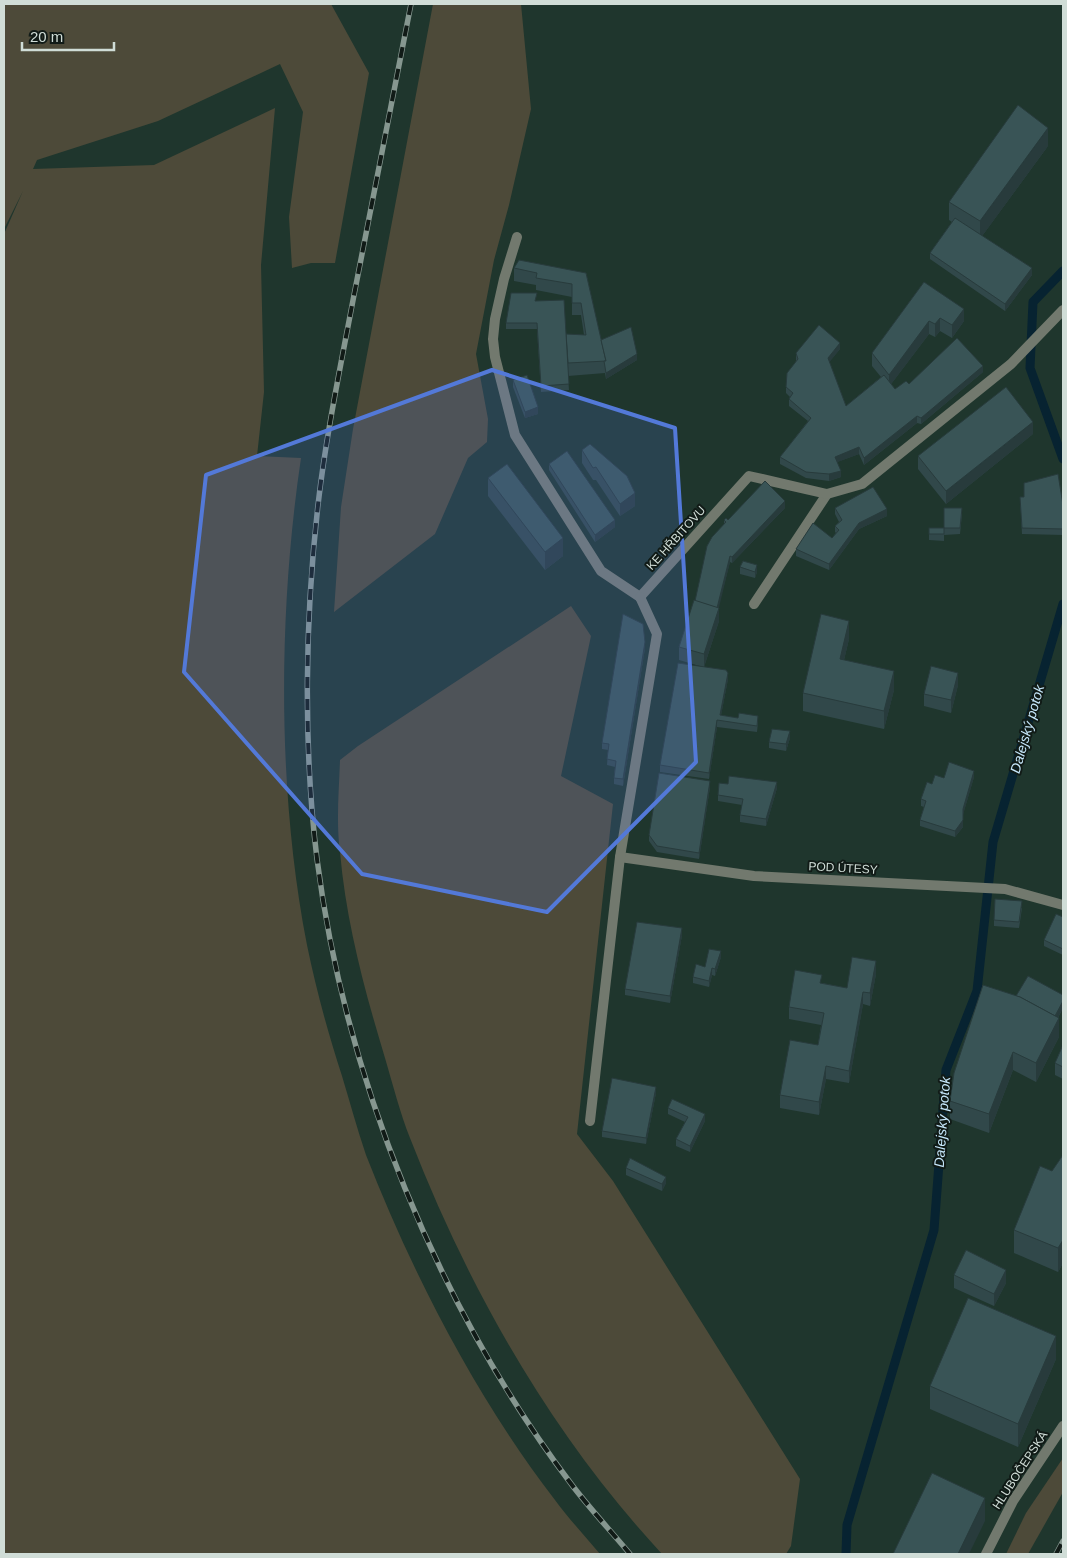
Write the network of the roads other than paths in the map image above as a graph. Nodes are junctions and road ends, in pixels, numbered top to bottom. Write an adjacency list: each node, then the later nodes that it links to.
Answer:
1 (517, 237): 4 (street)
2 (1063, 310): 3 (street, KE HŘBITOVU)
3 (827, 494): 4 (street, KE HŘBITOVU); 5 (street)
4 (640, 597): 6 (street)
5 (754, 604)
6 (620, 857): 7 (street, POD ÚTESY); 8 (street)
7 (1063, 905)
8 (590, 1121)
9 (1063, 1426): 10 (street, HLUBOČEPSKÁ)
10 (986, 1554)

